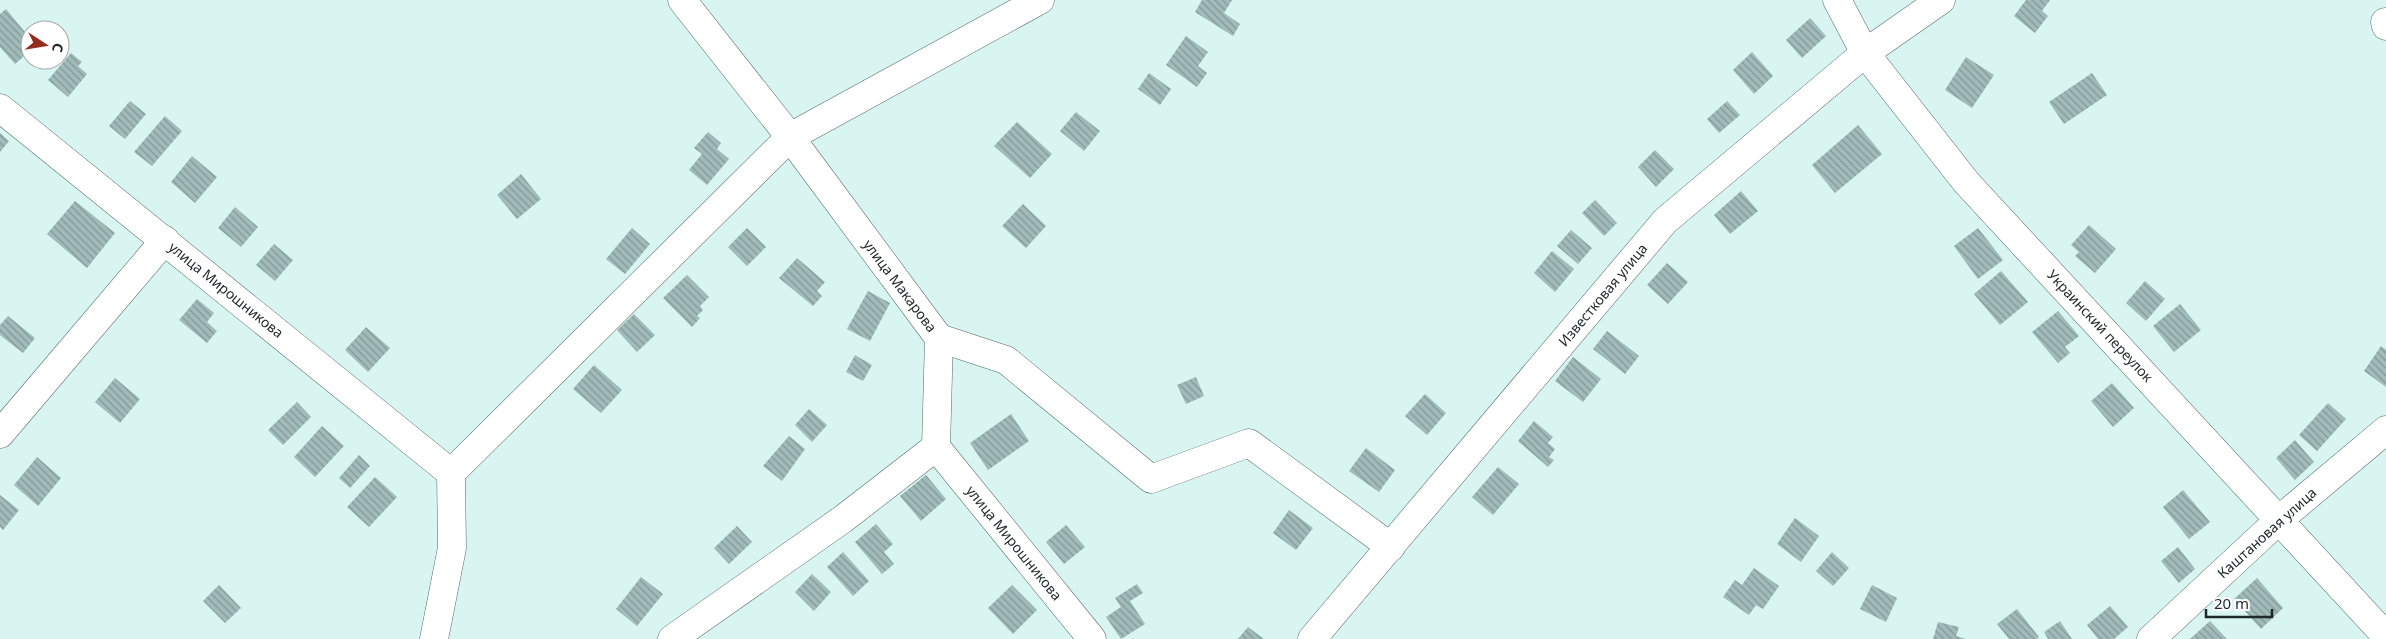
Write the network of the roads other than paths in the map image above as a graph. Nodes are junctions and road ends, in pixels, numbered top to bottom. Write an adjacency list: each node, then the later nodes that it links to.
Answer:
1 (682, 0): 7 (street, улица Макарова)
2 (1040, 0): 7 (street)
3 (1837, 0): 5 (street, Украинский переулок)
4 (1941, 0): 5 (street, Известковая улица)
5 (1865, 54): 14 (street, Украинский переулок); 15 (street, Известковая улица)
6 (0, 108): 8 (street, улица Мирошникова)
7 (790, 137): 9 (street, улица Макарова); 13 (street)
8 (164, 240): 11 (street); 13 (street, улица Мирошникова)
9 (939, 338): 12 (street, улица Макарова); 15 (street)
10 (2386, 430): 14 (street, Каштановая улица)
11 (0, 434)
12 (936, 447): 18 (street); 19 (street, улица Мирошникова)
13 (451, 473): 17 (street)
14 (2280, 519): 16 (street, Украинский переулок); 21 (street, Каштановая улица)
15 (1391, 547): 20 (street, Известковая улица)
16 (2386, 636)
17 (434, 639)
18 (672, 639)
19 (1092, 639)
20 (1312, 639)
21 (2151, 639)

